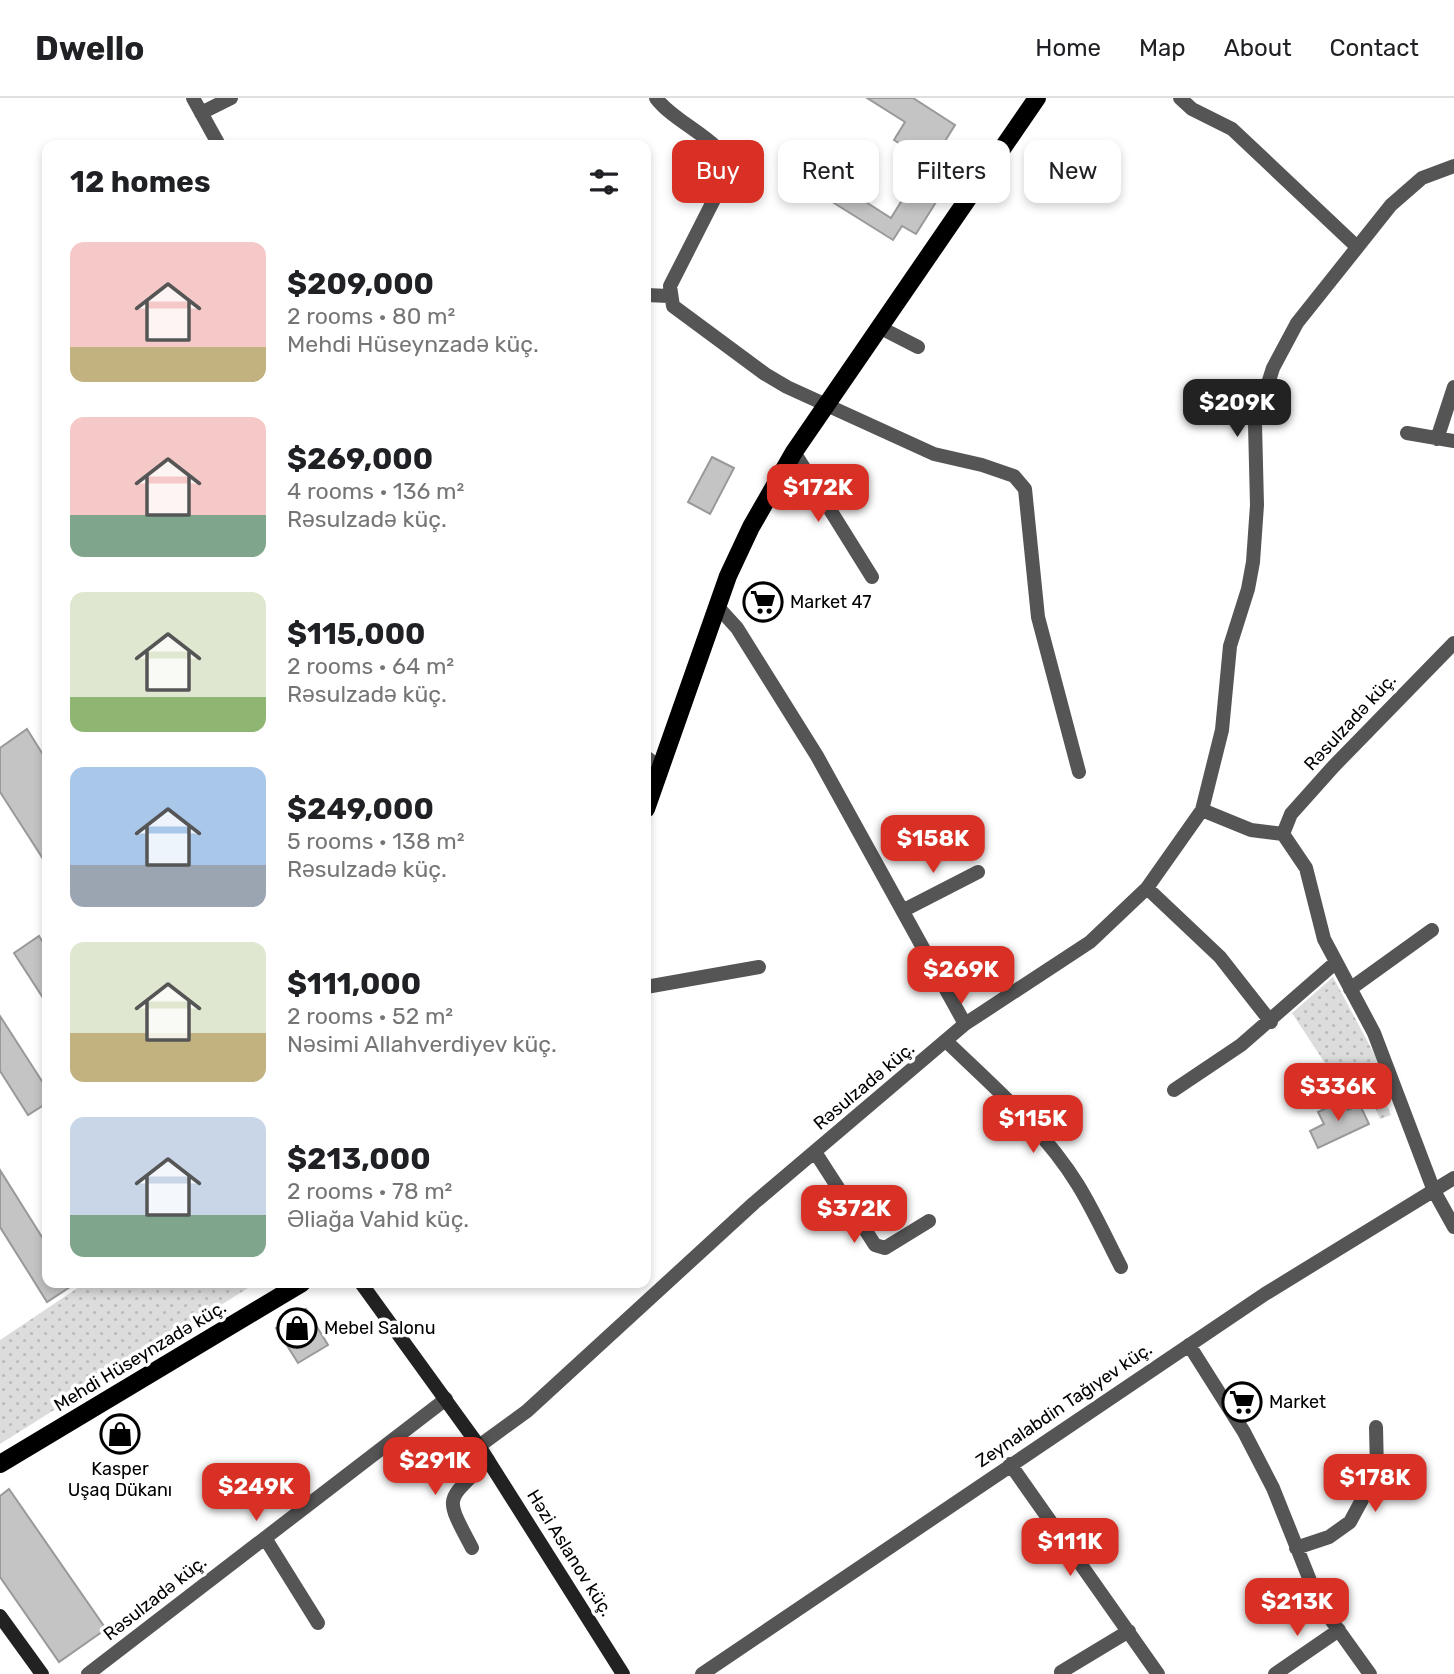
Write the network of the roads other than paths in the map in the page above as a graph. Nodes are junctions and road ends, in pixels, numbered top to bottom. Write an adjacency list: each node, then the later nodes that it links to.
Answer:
1 (192, 98): 6 (street)
2 (231, 98): 6 (street)
3 (656, 98): 11 (street)
4 (1037, 98): 12 (main road)
5 (1180, 98): 9 (street)
6 (201, 113): 7 (street)
7 (216, 140)
8 (1454, 166): 9 (street)
9 (1356, 246): 27 (street)
10 (651, 295): 11 (street)
11 (669, 296): 15 (street)
12 (879, 327): 13 (street); 15 (main road)
13 (918, 347)
14 (1454, 387): 17 (street)
15 (827, 404): 19 (main road); 25 (street)
16 (1407, 433): 17 (street)
17 (1437, 439): 18 (street)
18 (1454, 441)
19 (794, 452): 20 (street); 21 (main road)
20 (872, 577)
21 (717, 606): 24 (main road); 31 (street)
22 (1454, 643): 28 (street, Rəsulzadə küç.)
23 (651, 761): 24 (street)
24 (660, 768): 26 (main road)
25 (1079, 772)
26 (651, 794)
27 (1202, 810): 28 (street); 30 (street, Rəsulzadə küç.)
28 (1283, 834): 33 (street)
29 (978, 872): 31 (street)
30 (1147, 888): 37 (street); 38 (street, Rəsulzadə küç.)
31 (904, 910): 38 (street)
32 (1432, 930): 36 (street)
33 (1335, 963): 36 (street); 37 (street)
34 (759, 968): 35 (street)
35 (651, 987)
36 (1350, 989): 43 (street)
37 (1271, 1022): 40 (street)
38 (965, 1024): 39 (street, Rəsulzadə küç.)
39 (947, 1042): 41 (street, Rəsulzadə küç.); 46 (street)
40 (1174, 1090)
41 (815, 1152): 44 (street); 52 (street, Rəsulzadə küç.)
42 (1454, 1178): 43 (street, Zeynalabdin Tağıyev küç.)
43 (1434, 1191): 45 (street); 49 (street, Zeynalabdin Tağıyev küç.)
44 (929, 1221)
45 (1454, 1227)
46 (1121, 1267)
47 (294, 1288): 54 (main road, Mehdi Hüseynzadə küç.)
48 (365, 1288): 50 (main road, Həzi Aslanov küç.)
49 (1189, 1345): 55 (street, Zeynalabdin Tağıyev küç.); 58 (street)
50 (446, 1399): 52 (main road, Həzi Aslanov küç.); 56 (street, Rəsulzadə küç.)
51 (1376, 1427): 58 (street)
52 (479, 1446): 53 (main road, Həzi Aslanov küç.)
53 (488, 1460): 57 (street); 66 (main road, Həzi Aslanov küç.)
54 (0, 1464)
55 (1010, 1464): 62 (street); 67 (street, Zeynalabdin Tağıyev küç.)
56 (265, 1538): 60 (street); 65 (street, Rəsulzadə küç.)
57 (472, 1548)
58 (1296, 1548): 61 (street)
59 (0, 1616): 64 (main road)
60 (318, 1623)
61 (1339, 1630): 69 (street); 70 (street)
62 (1129, 1631): 63 (street); 68 (street)
63 (1061, 1672)
64 (42, 1674)
65 (88, 1674)
66 (623, 1674)
67 (702, 1674)
68 (1158, 1674)
69 (1275, 1674)
70 (1370, 1674)

